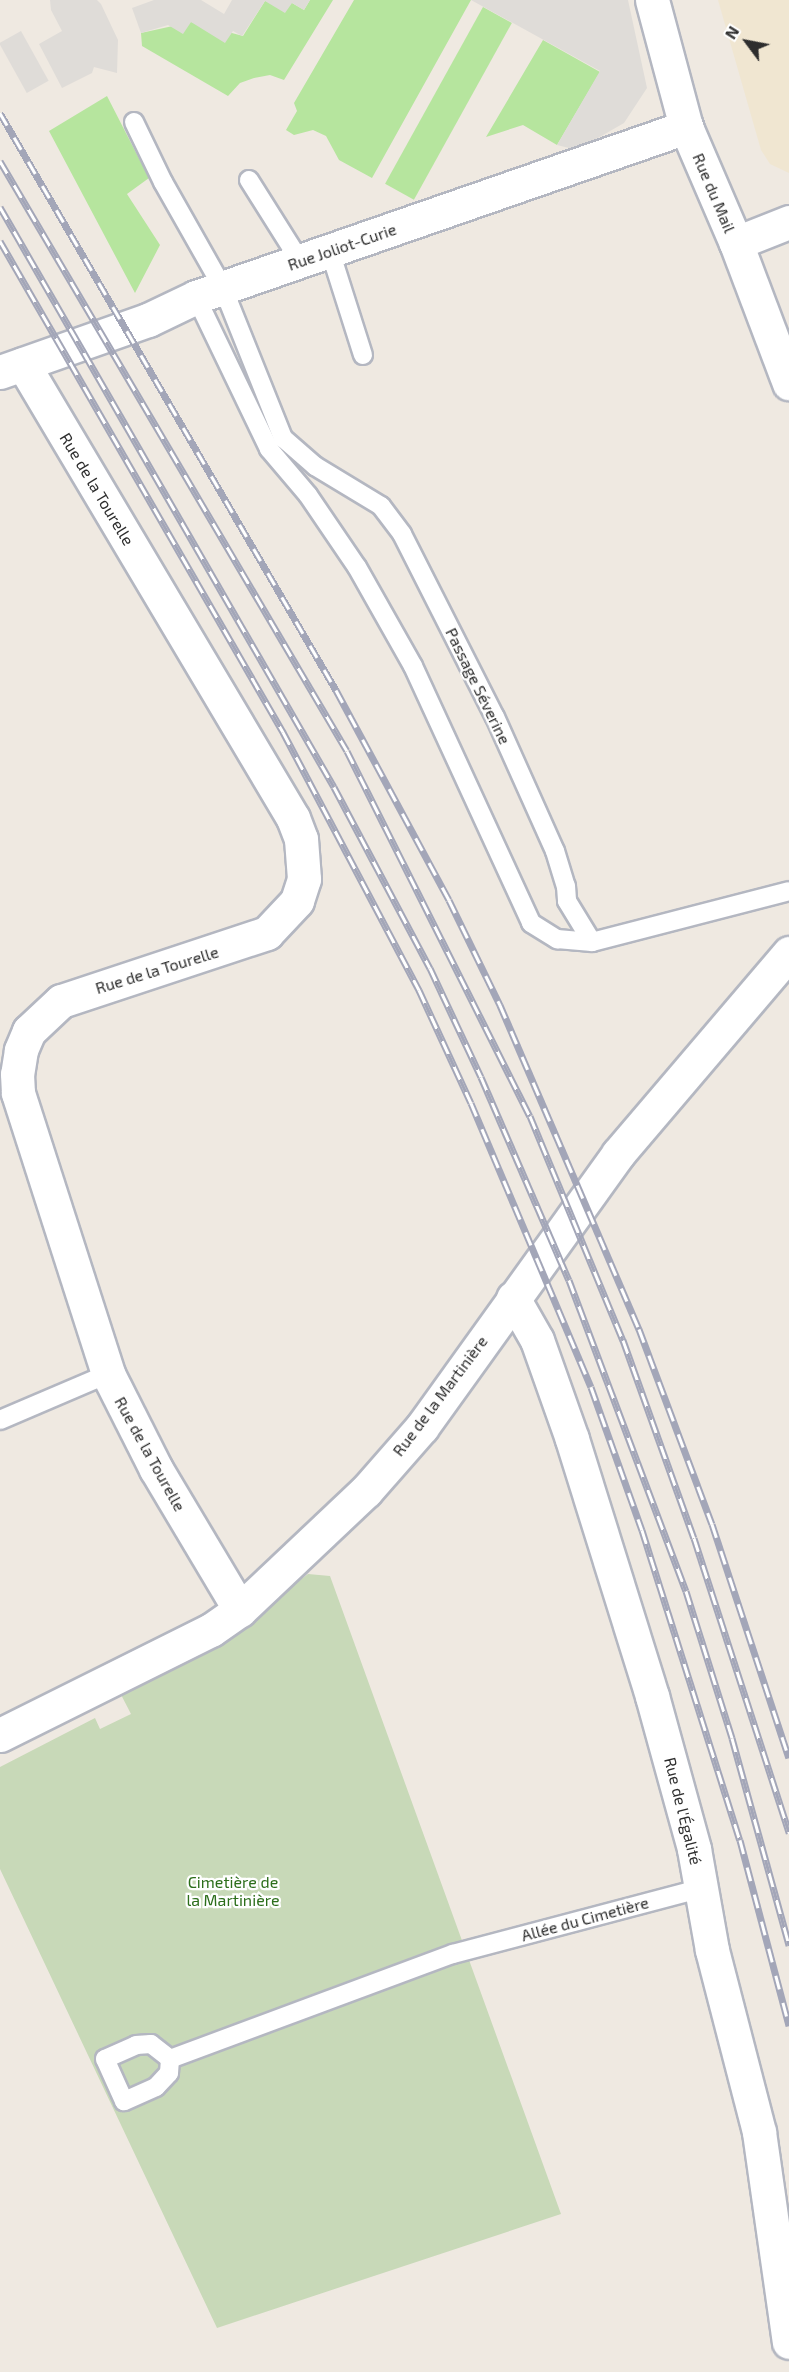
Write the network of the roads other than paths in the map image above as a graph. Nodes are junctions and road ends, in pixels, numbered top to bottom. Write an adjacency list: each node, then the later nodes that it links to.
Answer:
1 (652, 0): 3 (street, Rue du Mail)
2 (134, 122): 8 (lane)
3 (686, 128): 6 (street, Rue du Mail); 7 (street, Rue Joliot-Curie)
4 (249, 180): 7 (lane)
5 (789, 222): 6 (street)
6 (736, 243): 9 (street, Rue du Mail)
7 (315, 256): 8 (street, Rue Joliot-Curie); 10 (lane)
8 (210, 293): 11 (street, Rue Joliot-Curie); 14 (lane, Passage Séverine); 14 (lane)
9 (783, 344): 12 (street, Rue du Mail)
10 (363, 355)
11 (12, 368): 17 (street, Rue de la Tourelle)
12 (789, 383)
13 (789, 891): 14 (lane)
14 (592, 942)
15 (789, 953): 16 (street, Rue de la Martinière)
16 (513, 1298): 19 (street, Rue de la Martinière); 21 (street, Rue de l'Égalité)
17 (108, 1374): 18 (lane); 19 (street, Rue de la Tourelle)
18 (0, 1420)
19 (240, 1611): 20 (street, Rue de la Martinière)
20 (0, 1735)
21 (702, 1888): 22 (lane, Allée du Cimetière); 23 (street, Rue de l'Égalité)
22 (170, 2059)
23 (789, 2342)

